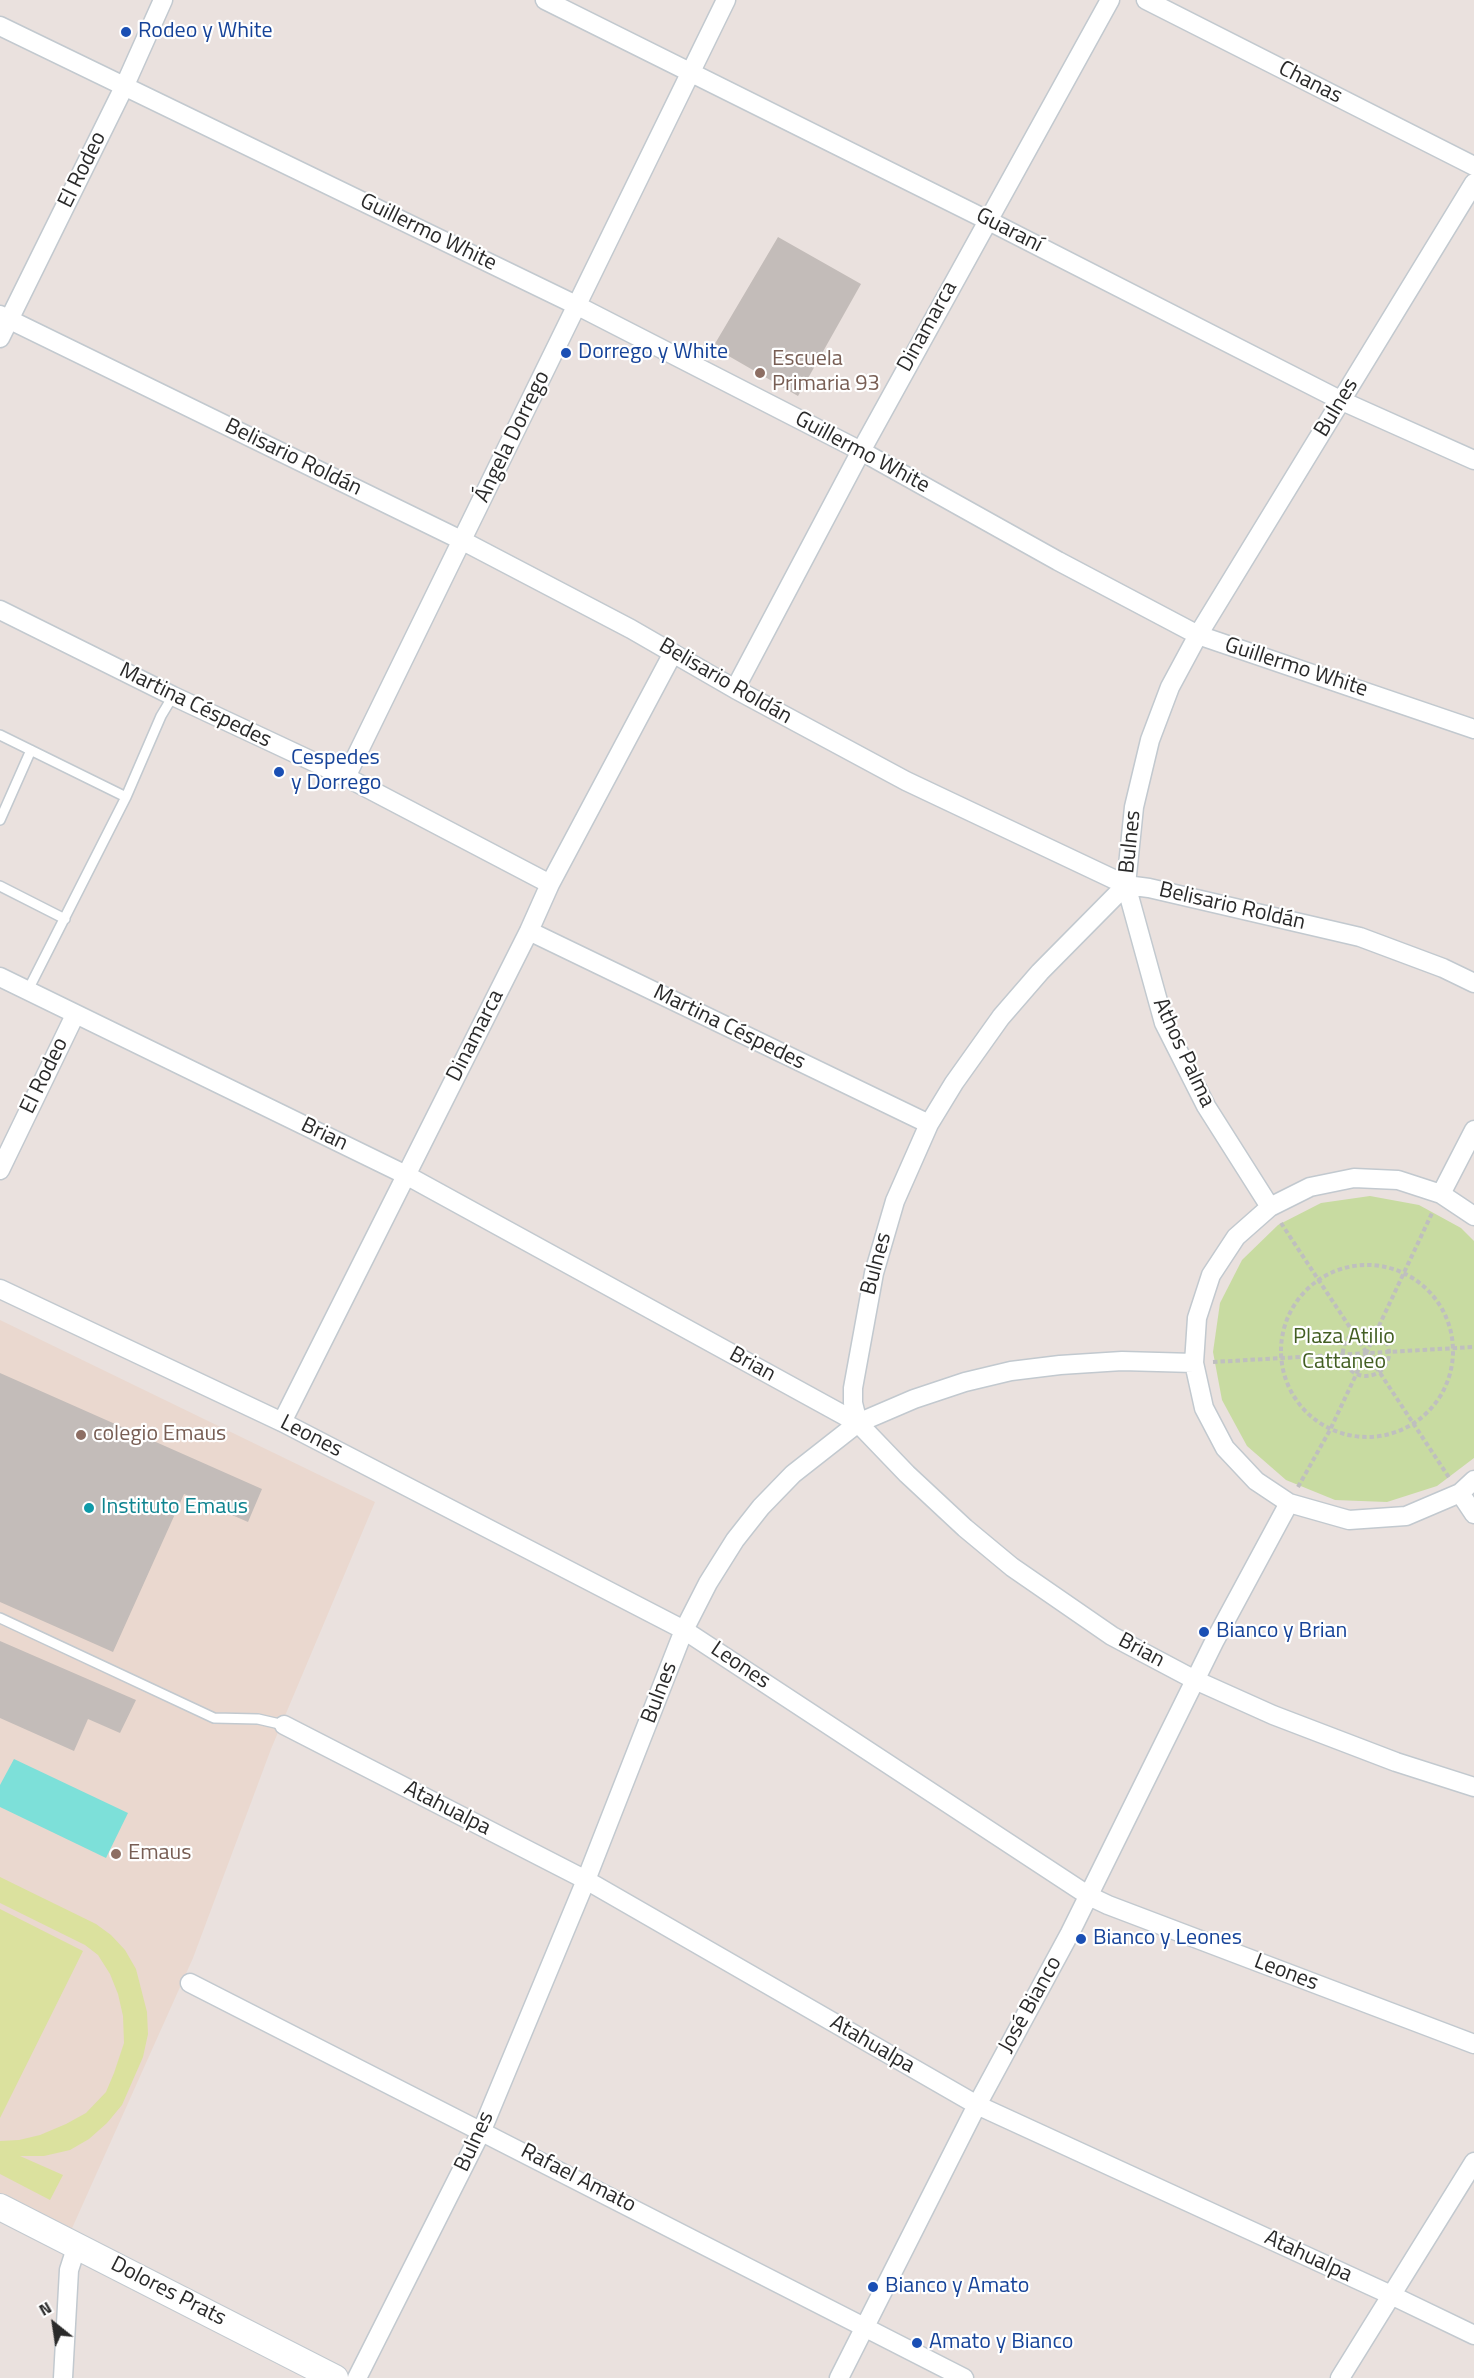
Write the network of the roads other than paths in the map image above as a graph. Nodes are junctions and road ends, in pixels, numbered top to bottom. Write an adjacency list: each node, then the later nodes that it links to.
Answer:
1 (163, 0): 8 (street, El Rodeo)
2 (545, 0): 7 (street, Guaraní)
3 (726, 0): 7 (street, Ángela Dorrego)
4 (1110, 0): 11 (street, Dinamarca)
5 (1146, 0): 9 (street, Chanas)
6 (0, 26): 8 (street, Guillermo White)
7 (691, 71): 11 (street, Guaraní); 12 (street, Ángela Dorrego)
8 (124, 85): 12 (street, Guillermo White); 13 (street, El Rodeo)
9 (1474, 166)
10 (1474, 183): 15 (street, Bulnes)
11 (987, 220): 15 (street, Guaraní); 16 (street, Dinamarca)
12 (576, 305): 16 (street, Guillermo White); 18 (street, Ángela Dorrego)
13 (5, 317): 14 (street, El Rodeo); 18 (street, Belisario Roldán)
14 (0, 338)
15 (1342, 401): 17 (street, Guaraní); 20 (street, Bulnes)
16 (861, 451): 20 (street, Guillermo White); 22 (street, Dinamarca)
17 (1474, 460)
18 (463, 541): 21 (street, Belisario Roldán); 27 (street, Ángela Dorrego)
19 (0, 610): 23 (street, Martina Céspedes)
20 (1198, 635): 24 (street, Guillermo White); 31 (street, Bulnes)
21 (673, 653): 22 (street, Belisario Roldán); 30 (street, Dinamarca)
22 (735, 689): 31 (street, Belisario Roldán)
23 (173, 696): 27 (street, Martina Céspedes); 28 (lane)
24 (1474, 729)
25 (0, 735): 26 (lane)
26 (31, 750): 28 (lane); 29 (lane)
27 (346, 777): 30 (street, Martina Céspedes)
28 (126, 797): 33 (lane)
29 (0, 820)
30 (550, 884): 34 (street, Dinamarca)
31 (1126, 885): 36 (street, Belisario Roldán); 39 (street, Bulnes); 44 (street, Athos Palma)
32 (0, 886): 33 (lane)
33 (64, 919): 37 (lane)
34 (529, 931): 39 (street, Martina Céspedes); 42 (street, Dinamarca)
35 (0, 977): 37 (street, Brian)
36 (1474, 983)
37 (28, 990): 38 (street, Brian)
38 (75, 1015): 41 (street, El Rodeo); 42 (street, Brian)
39 (929, 1124): 49 (street, Bulnes)
40 (1474, 1130): 43 (street)
41 (0, 1170)
42 (406, 1175): 48 (street, Dinamarca); 49 (street, Brian)
43 (1441, 1194): 44 (street); 45 (street)
44 (1270, 1207): 47 (street)
45 (1474, 1216)
46 (0, 1289): 48 (street, Leones)
47 (1194, 1363): 49 (street); 52 (street)
48 (282, 1422): 55 (street, Leones)
49 (858, 1423): 55 (street, Bulnes); 56 (street, Brian)
50 (1474, 1480): 51 (street)
51 (1460, 1493): 52 (street); 53 (street)
52 (1289, 1503): 56 (street, José Bianco)
53 (1474, 1514)
54 (0, 1618): 57 (lane)
55 (684, 1630): 59 (street, Bulnes); 60 (street, Leones)
56 (1196, 1680): 58 (street, Brian); 60 (street, José Bianco)
57 (284, 1725): 59 (street, Atahualpa)
58 (1474, 1787)
59 (586, 1880): 63 (street, Atahualpa); 64 (street, Bulnes)
60 (1089, 1896): 62 (street, Leones); 63 (street, José Bianco)
61 (190, 1983): 64 (street, Rafael Amato)
62 (1474, 2044)
63 (977, 2105): 68 (street, Atahualpa); 69 (street, José Bianco)
64 (482, 2130): 69 (street, Rafael Amato); 73 (street, Bulnes)
65 (1474, 2162): 68 (street)
66 (0, 2207): 67 (street, Dolores Prats)
67 (76, 2245): 71 (street); 72 (street, Dolores Prats)
68 (1391, 2295): 70 (street, Atahualpa); 76 (street)
69 (866, 2327): 74 (street, José Bianco); 75 (street, Rafael Amato)
70 (1474, 2336)
71 (63, 2378)
72 (335, 2378)
73 (357, 2378)
74 (839, 2378)
75 (964, 2378)
76 (1340, 2378)

